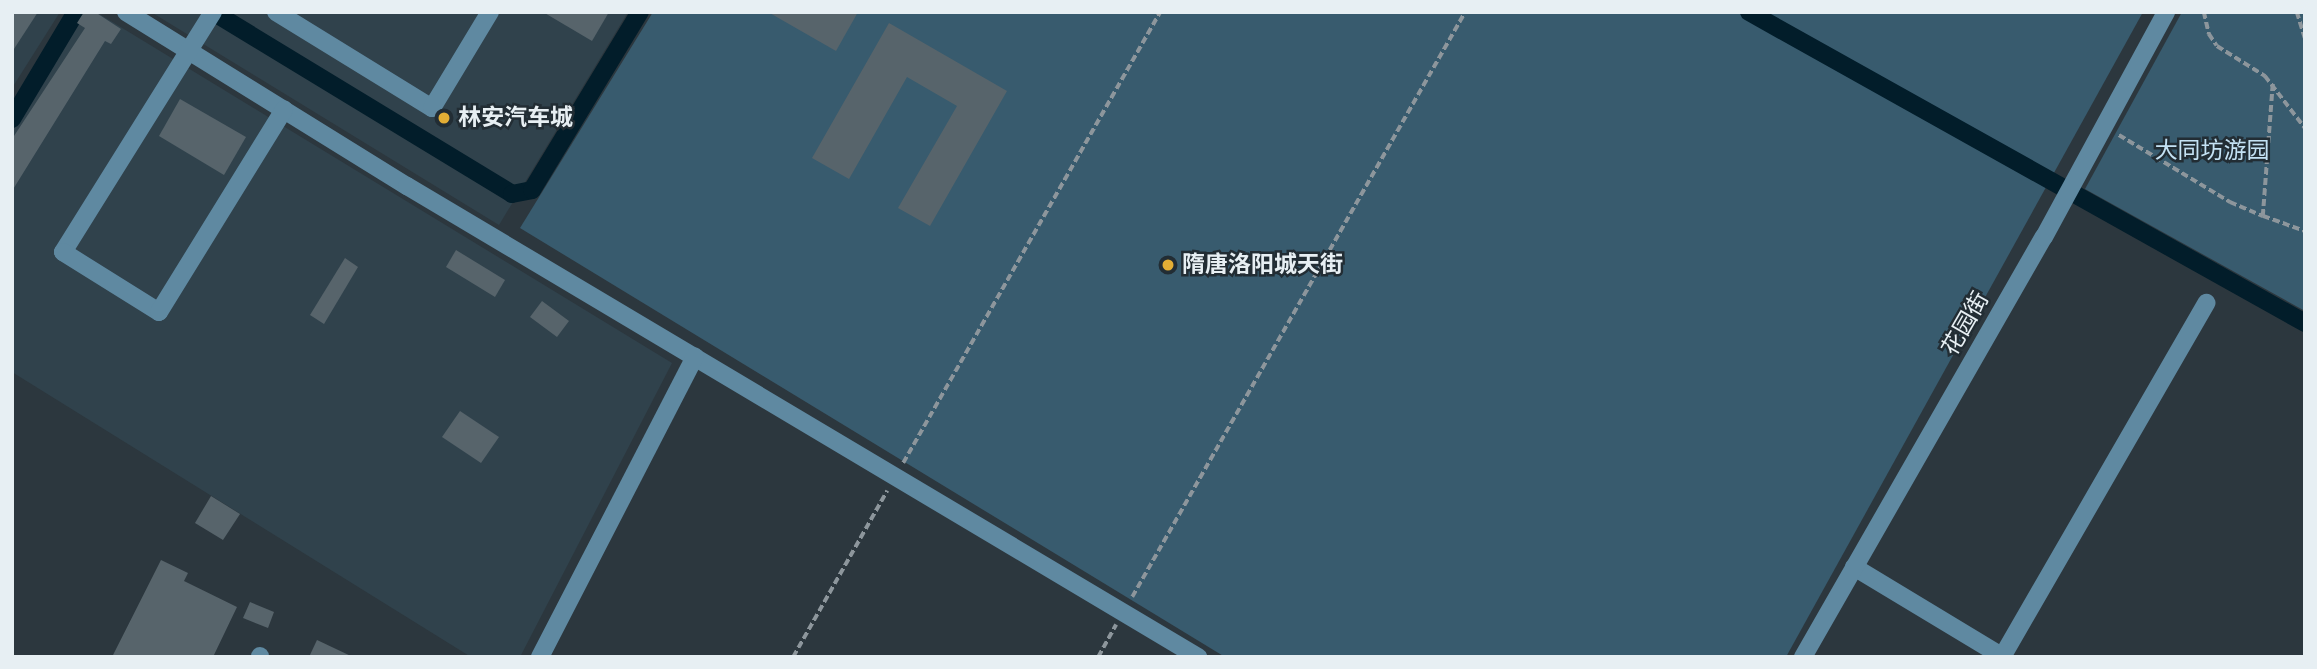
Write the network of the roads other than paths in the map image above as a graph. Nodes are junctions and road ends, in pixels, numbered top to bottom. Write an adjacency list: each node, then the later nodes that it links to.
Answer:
1 (213, 12): 6 (street)
2 (276, 12): 3 (street)
3 (491, 12)
4 (2166, 12): 10 (street, 花园街)
5 (130, 13): 6 (street)
6 (188, 51): 7 (street); 7 (street)
7 (284, 110): 9 (street)
8 (2206, 303): 14 (street)
9 (695, 358): 11 (street); 12 (street)
10 (1854, 567): 13 (street, 花园街); 14 (street)
11 (540, 657)
12 (1198, 657)
13 (1803, 657)
14 (2002, 657)

